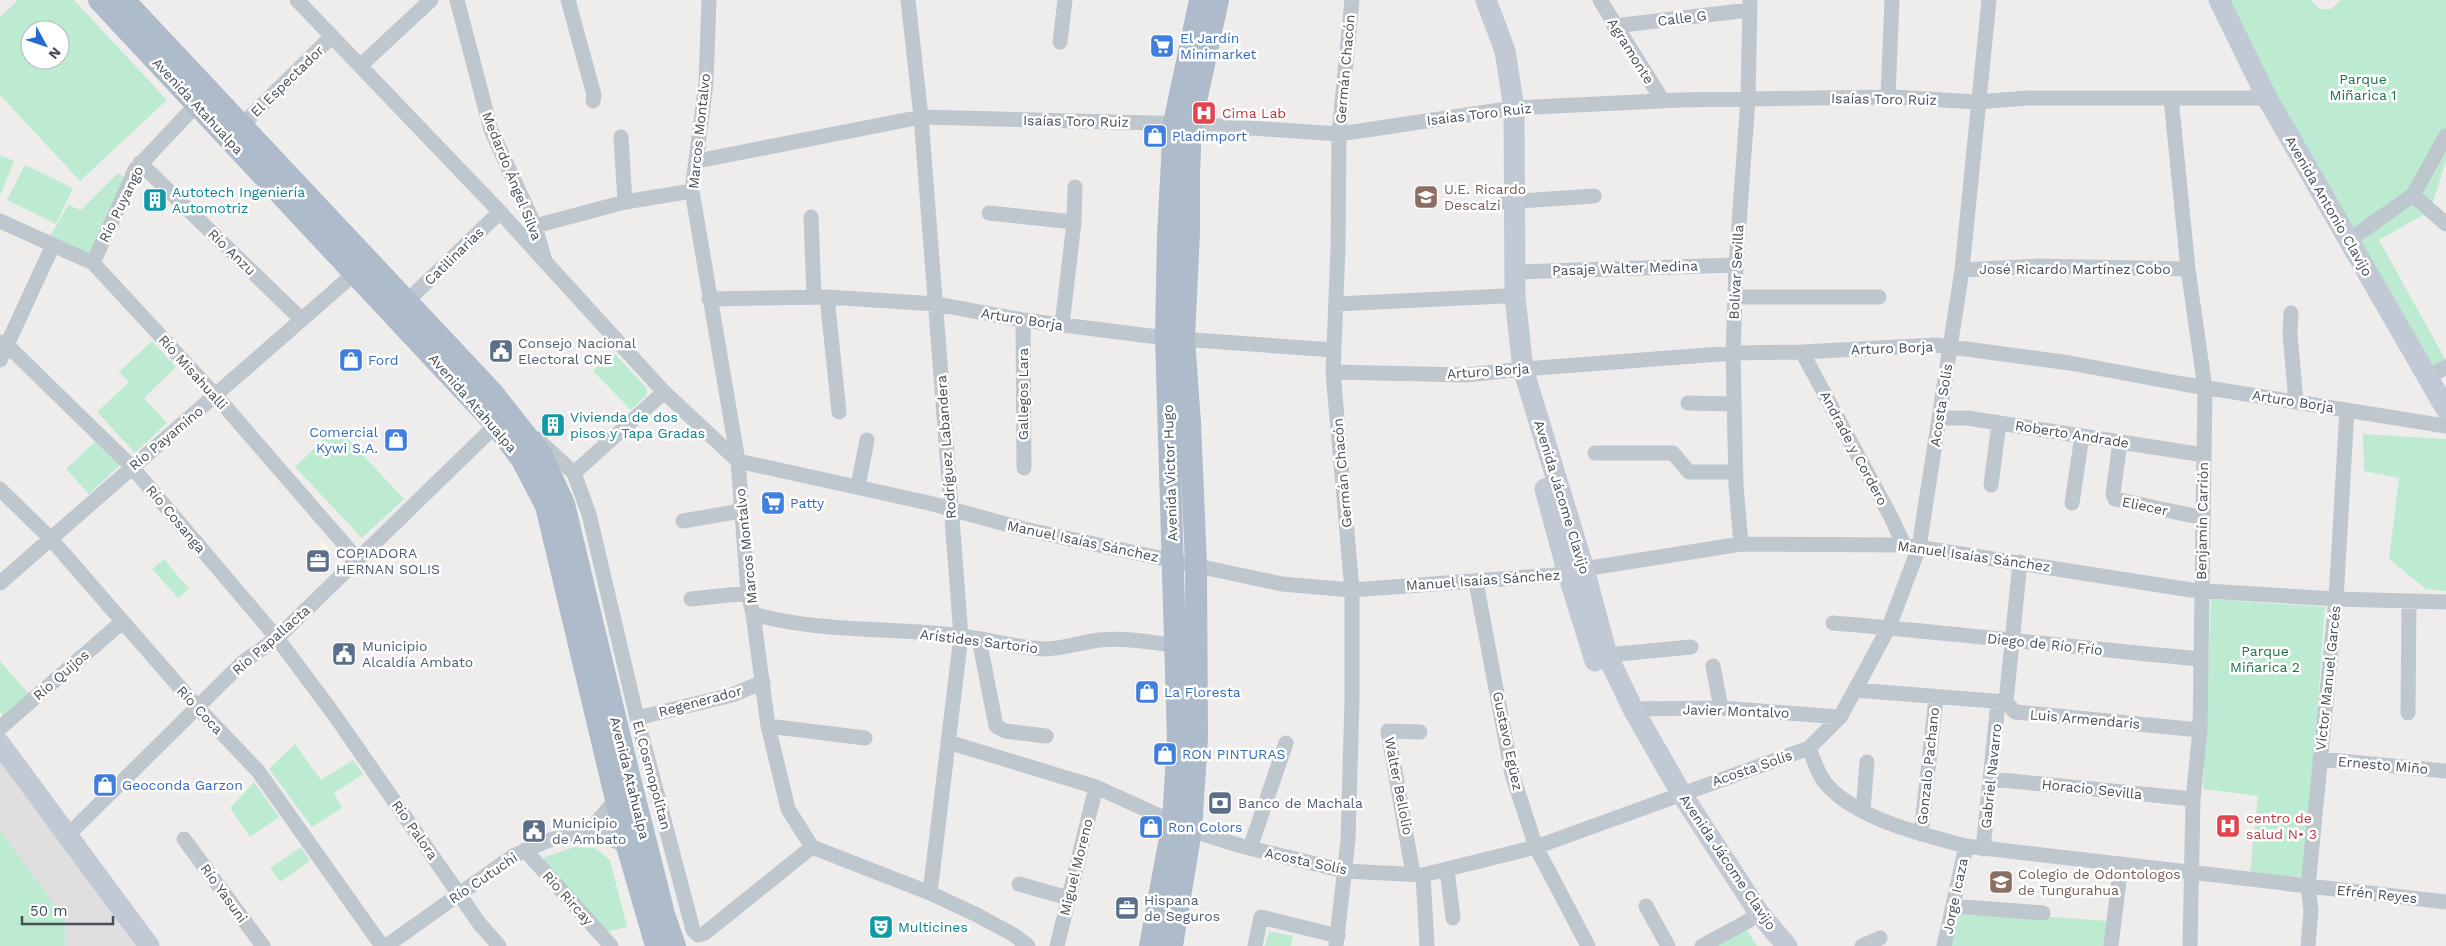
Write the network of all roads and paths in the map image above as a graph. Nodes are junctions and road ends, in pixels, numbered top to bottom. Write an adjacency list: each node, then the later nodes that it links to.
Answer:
1 (99, 0): 31 (main road, Avenida Atahualpa)
2 (124, 0): 35 (main road, Avenida Atahualpa)
3 (297, 0): 21 (street)
4 (431, 0): 23 (street)
5 (456, 0): 53 (street, Medardo Ángel Silva)
6 (568, 0): 28 (street)
7 (709, 0): 39 (street, Marcos Montalvo)
8 (908, 0): 33 (street, Rodríguez Labandera)
9 (1065, 0): 22 (street)
10 (1200, 0): 34 (main road, Avenida Victor Hugo)
11 (1218, 0): 34 (main road, Avenida Victor Hugo)
12 (1352, 0): 36 (street, Germán Chacón)
13 (1474, 0): 32 (street, Avenida Jácome Clavijo)
14 (1486, 0): 32 (street, Avenida Jácome Clavijo)
15 (1600, 0): 20 (street, Agramonte)
16 (1892, 0): 24 (street)
17 (1989, 0): 30 (street, Acosta Solís)
18 (2219, 0): 26 (street, Avenida Antonio Clavijo)
19 (1749, 5): 20 (street, Calle G); 27 (street, Bolívar Sevilla)
20 (1614, 26): 29 (street, Agramonte)
21 (332, 36): 23 (street); 35 (street, El Espectador)
22 (1060, 42)
23 (360, 66): 47 (street)
24 (1888, 98): 27 (street, Isaías Toro Ruiz); 30 (street, Isaías Toro Ruiz)
25 (2171, 98): 26 (street, Isaías Toro Ruiz); 30 (street, Isaías Toro Ruiz); 59 (street, Benjamín Carrión)
26 (2267, 98): 54 (street, Avenida Antonio Clavijo)
27 (1748, 99): 29 (street, Isaías Toro Ruiz); 57 (street, Bolívar Sevilla)
28 (593, 101)
29 (1663, 101): 32 (street, Isaías Toro Ruiz)
30 (1977, 102): 60 (street, Acosta Solís)
31 (196, 105): 40 (street, Río Puyango); 62 (main road, Avenida Atahualpa)
32 (1509, 108): 36 (street, Isaías Toro Ruiz); 46 (street, Avenida Jácome Clavijo)
33 (921, 117): 34 (street, Isaías Toro Ruiz); 39 (street, Isaías Toro Ruiz); 69 (street, Rodríguez Labandera)
34 (1182, 124): 36 (street, Isaías Toro Ruiz); 75 (main road, Avenida Victor Hugo)
35 (242, 125): 68 (main road, Avenida Atahualpa)
36 (1339, 134): 70 (street, Germán Chacón)
37 (2446, 136): 43 (street)
38 (621, 137): 45 (street)
39 (697, 161): 42 (street, Marcos Montalvo)
40 (140, 163): 56 (street, Río Puyango); 72 (street, Río Anzu)
41 (1075, 187): 51 (street)
42 (692, 191): 45 (street); 67 (street, Marcos Montalvo)
43 (2414, 195): 52 (street); 54 (street)
44 (1594, 196): 46 (street)
45 (625, 202): 53 (street)
46 (1509, 202): 61 (street, Avenida Jácome Clavijo); 63 (street, Avenida Jácome Clavijo)
47 (500, 212): 58 (street); 68 (street, Catilinarias)
48 (989, 212): 51 (street)
49 (811, 217): 64 (street)
50 (0, 221): 55 (street, Río Misahualli)
51 (1074, 222): 74 (street)
52 (2446, 224)
53 (535, 226): 58 (street, Medardo Ángel Silva)
54 (2349, 240): 85 (street, Avenida Antonio Clavijo)
55 (53, 245): 56 (street, Río Misahualli); 76 (street)
56 (93, 263): 88 (street, Río Misahualli)
57 (1736, 264): 61 (street, Pasaje Walter Medina); 65 (street, Bolívar Sevilla)
58 (546, 265): 87 (street)
59 (2188, 269): 60 (street, José Ricardo Martínez Cobo); 86 (street, Benjamín Carrión)
60 (1962, 270): 77 (street, Acosta Solís)
61 (1515, 272): 83 (street, Avenida Jácome Clavijo)
62 (355, 273): 72 (street, Río Payamino); 97 (main road, Avenida Atahualpa)
63 (1504, 296): 70 (street); 83 (street, Avenida Jácome Clavijo)
64 (820, 297): 67 (street, Arturo Borja); 69 (street, Arturo Borja); 94 (street)
65 (1735, 297): 66 (street); 79 (street, Bolívar Sevilla)
66 (1879, 297)
67 (709, 299): 105 (street, Marcos Montalvo)
68 (408, 300): 99 (main road, Avenida Atahualpa)
69 (936, 304): 73 (street, Arturo Borja); 114 (street, Rodríguez Labandera)
70 (1336, 304): 78 (street, Germán Chacón)
71 (2291, 313): 89 (street)
72 (302, 320): 88 (street, Río Payamino)
73 (1023, 320): 74 (street, Arturo Borja); 107 (street, Gallegos Lara)
74 (1062, 325): 75 (street, Arturo Borja)
75 (1175, 338): 78 (street, Arturo Borja); 122 (main road, Avenida Victor Hugo); 124 (main road, Avenida Victor Hugo)
76 (3, 344): 81 (street); 106 (street, Río Cosanga)
77 (1951, 347): 80 (street, Arturo Borja); 86 (street, Arturo Borja); 95 (street, Acosta Solís)
78 (1334, 350): 84 (street, Germán Chacón)
79 (1733, 352): 80 (street, Arturo Borja); 83 (street, Arturo Borja); 91 (street, Bolívar Sevilla)
80 (1802, 352): 120 (street, Andrade y Cordero)
81 (0, 360)
82 (2446, 367): 85 (street)
83 (1518, 369): 84 (street, Arturo Borja); 125 (street, Avenida Jácome Clavijo)
84 (1333, 372): 128 (street, Germán Chacón)
85 (2427, 378): 92 (street, Avenida Antonio Clavijo)
86 (2204, 388): 89 (street, Arturo Borja); 104 (street, Benjamín Carrión)
87 (664, 392): 105 (street); 109 (street)
88 (216, 396): 106 (street, Río Payamino); 121 (street, Río Misahualli)
89 (2296, 402): 93 (street, Arturo Borja)
90 (1688, 403): 91 (street)
91 (1733, 404): 108 (street, Bolívar Sevilla)
92 (2446, 409)
93 (2347, 410): 98 (street, Arturo Borja); 132 (street, Víctor Manuel Garcés)
94 (839, 412)
95 (1939, 418): 96 (street, Roberto Andrade); 120 (street, Acosta Solís)
96 (1999, 423): 100 (street, Roberto Andrade); 110 (street)
97 (496, 425): 121 (street, Río Papallacta); 177 (main road, Avenida Atahualpa)
98 (2446, 426)
99 (522, 428): 109 (street); 172 (main road, Avenida Atahualpa)
100 (2082, 436): 102 (street, Roberto Andrade); 113 (street)
101 (867, 440): 111 (street)
102 (2120, 442): 104 (street, Roberto Andrade); 116 (street, Eliecer)
103 (1595, 453): 108 (street)
104 (2204, 456): 116 (street, Benjamín Carrión)
105 (738, 461): 111 (street, Manuel Isaías Sánchez); 115 (street, Marcos Montalvo)
106 (132, 468): 118 (street, Río Payamino); 140 (street, Río Cosanga)
107 (1024, 468)
108 (1736, 472): 119 (street, Bolívar Sevilla)
109 (574, 473): 158 (street, El Cosmopolitan)
110 (1991, 485)
111 (858, 486): 114 (street, Manuel Isaías Sánchez)
112 (0, 489): 118 (street, Río Coca)
113 (2072, 503)
114 (951, 510): 122 (street, Manuel Isaías Sánchez); 139 (street, Rodríguez Labandera)
115 (741, 511): 117 (street); 130 (street, Marcos Montalvo)
116 (2203, 518): 129 (street, Benjamín Carrión)
117 (683, 521)
118 (50, 538): 127 (street, Río Payamino); 136 (street, Río Coca)
119 (1742, 544): 120 (street, Manuel Isaías Sánchez); 125 (street, Manuel Isaías Sánchez)
120 (1911, 546): 123 (street, Manuel Isaías Sánchez); 138 (street, Acosta Solís)
121 (358, 560): 140 (street, Río Papallacta)
122 (1173, 561): 124 (street, Manuel Isaías Sánchez); 143 (main road, Avenida Victor Hugo)
123 (2020, 562): 129 (street, Manuel Isaías Sánchez); 142 (street, Gabriel Navarro)
124 (1196, 565): 128 (street, Manuel Isaías Sánchez); 179 (main road, Avenida Victor Hugo)
125 (1576, 571): 126 (street, Manuel Isaías Sánchez); 145 (street, Avenida Jácome Clavijo); 175 (street, Avenida Jácome Clavijo)
126 (1476, 582): 128 (street, Manuel Isaías Sánchez); 187 (street, Gustavo Egüez)
127 (0, 583)
128 (1352, 590): 193 (street, Germán Chacón)
129 (2201, 590): 132 (street, Manuel Isaías Sánchez); 146 (street, Benjamín Carrión)
130 (748, 593): 131 (street); 135 (street, Marcos Montalvo)
131 (692, 599)
132 (2336, 599): 133 (street, Manuel Isaías Sánchez); 169 (street, Víctor Manuel Garcés)
133 (2409, 601): 134 (street, Manuel Isaías Sánchez); 156 (street)
134 (2446, 602)
135 (753, 614): 139 (street, Arístides Sartorio); 148 (street, Marcos Montalvo)
136 (122, 622): 152 (street, Río Coca); 160 (street, Río Quijos)
137 (1833, 623): 138 (street, Diego de Río Frío)
138 (1889, 627): 142 (street, Diego de Río Frío); 149 (street, Acosta Solís)
139 (961, 636): 141 (street, Arístides Sartorio); 165 (street, Rodríguez Labandera)
140 (277, 638): 152 (street, Río Papallacta); 155 (street, Río Cosanga)
141 (979, 639): 143 (street, Arístides Sartorio); 163 (street)
142 (2012, 642): 146 (street, Diego de Río Frío); 151 (street, Gabriel Navarro)
143 (1176, 645): 179 (main road, Avenida Victor Hugo)
144 (1691, 647): 145 (street)
145 (1608, 655): 154 (street, Avenida Jácome Clavijo)
146 (2200, 659): 161 (street, Benjamín Carrión)
147 (1713, 666): 153 (street)
148 (763, 682): 158 (street, Regenerador); 159 (street, Marcos Montalvo)
149 (1855, 690): 150 (street, Luis Armendaris); 157 (street, Acosta Solís)
150 (1936, 698): 151 (street, Luis Armendaris); 181 (street, Gonzalo Pachano)
151 (2002, 702): 161 (street, Luis Armendaris); 173 (street, Gabriel Navarro)
152 (197, 707): 182 (street, Río Papallacta); 211 (street, Río Coca)
153 (1721, 708): 154 (street, Javier Montalvo); 157 (street, Javier Montalvo)
154 (1633, 709): 175 (street, Avenida Jácome Clavijo)
155 (333, 713): 199 (street, Rio Palora)
156 (2408, 713)
157 (1840, 717): 168 (street, Acosta Solís)
158 (637, 718): 186 (street, El Cosmopolitan)
159 (768, 726): 164 (street); 186 (street, Marcos Montalvo)
160 (0, 728)
161 (2200, 730): 176 (street, Benjamín Carrión)
162 (1420, 732): 195 (street, Walter Bellolio)
163 (1046, 736)
164 (865, 738)
165 (948, 742): 174 (street, Acosta Solís); 198 (street, Rodríguez Labandera)
166 (1286, 743): 188 (street)
167 (0, 744): 182 (street)
168 (1809, 748): 175 (street, Acosta Solís); 178 (street, Efrén Reyes)
169 (2320, 759): 171 (street, Ernesto Miño); 197 (street, Víctor Manuel Garcés)
170 (1867, 762): 178 (street)
171 (2446, 771)
172 (630, 779): 177 (street); 216 (main road, Avenida Atahualpa)
173 (1992, 779): 176 (street, Horacio Sevilla); 189 (street, Gabriel Navarro)
174 (1096, 787): 179 (street, Acosta Solís); 200 (street, Miguel Moreno)
175 (1677, 795): 187 (street, Acosta Solís); 205 (street, Avenida Jácome Clavijo)
176 (2192, 798): 194 (street, Benjamín Carrión)
177 (617, 801): 180 (street); 184 (main road, Avenida Atahualpa)
178 (1862, 810): 181 (street, Efrén Reyes)
179 (1182, 826): 188 (street, Acosta Solís); 219 (main road, Avenida Victor Hugo); 220 (main road, Avenida Victor Hugo)
180 (590, 830): 184 (street); 190 (street, Río Cutuchi)
181 (1921, 834): 185 (street, Efrén Reyes)
182 (68, 835): 209 (street)
183 (184, 839): 210 (street, Río Yasuni)
184 (627, 846): 215 (main road, Avenida Atahualpa)
185 (1966, 846): 189 (street, Efrén Reyes); 203 (street, Jorge Icaza)
186 (812, 847): 198 (street)
187 (1536, 847): 192 (street, Acosta Solís); 223 (street, Gustavo Egüez)
188 (1250, 848): 193 (street, Acosta Solís)
189 (1983, 849): 191 (street, Efrén Reyes)
190 (525, 850): 199 (street, Río Cutuchi); 214 (street, Rio Rircay)
191 (2121, 864): 194 (street, Efrén Reyes); 230 (street)
192 (1448, 870): 195 (street, Acosta Solís); 206 (street)
193 (1345, 871): 195 (street, Acosta Solís); 208 (street, Germán Chacón)
194 (2191, 872): 197 (street, Efrén Reyes); 231 (street, Benjamín Carrión)
195 (1418, 874): 222 (street, Walter Bellolio)
196 (1019, 884): 200 (street)
197 (2308, 887): 201 (street, Efrén Reyes); 232 (street, Víctor Manuel Garcés)
198 (930, 893): 217 (street)
199 (459, 894): 212 (street, Río Cutuchi); 213 (street, Rio Palora)
200 (1068, 898): 218 (street, Miguel Moreno)
201 (2446, 902)
202 (1646, 906): 224 (street)
203 (1953, 906): 204 (street); 229 (street, Jorge Icaza)
204 (2043, 913)
205 (1754, 917): 225 (street); 226 (street, Avenida Jácome Clavijo); 227 (street, Avenida Jácome Clavijo)
206 (1453, 918)
207 (1880, 938): 228 (street)
208 (1336, 941): 221 (street)
209 (148, 946)
210 (263, 946)
211 (382, 946)
212 (386, 946)
213 (499, 946)
214 (611, 946)
215 (656, 946)
216 (675, 946)
217 (1028, 946)
218 (1057, 946)
219 (1150, 946)
220 (1172, 946)
221 (1255, 946)
222 (1427, 946)
223 (1588, 946)
224 (1668, 946)
225 (1702, 946)
226 (1767, 946)
227 (1787, 946)
228 (1862, 946)
229 (1944, 946)
230 (2111, 946)
231 (2190, 946)
232 (2308, 946)

